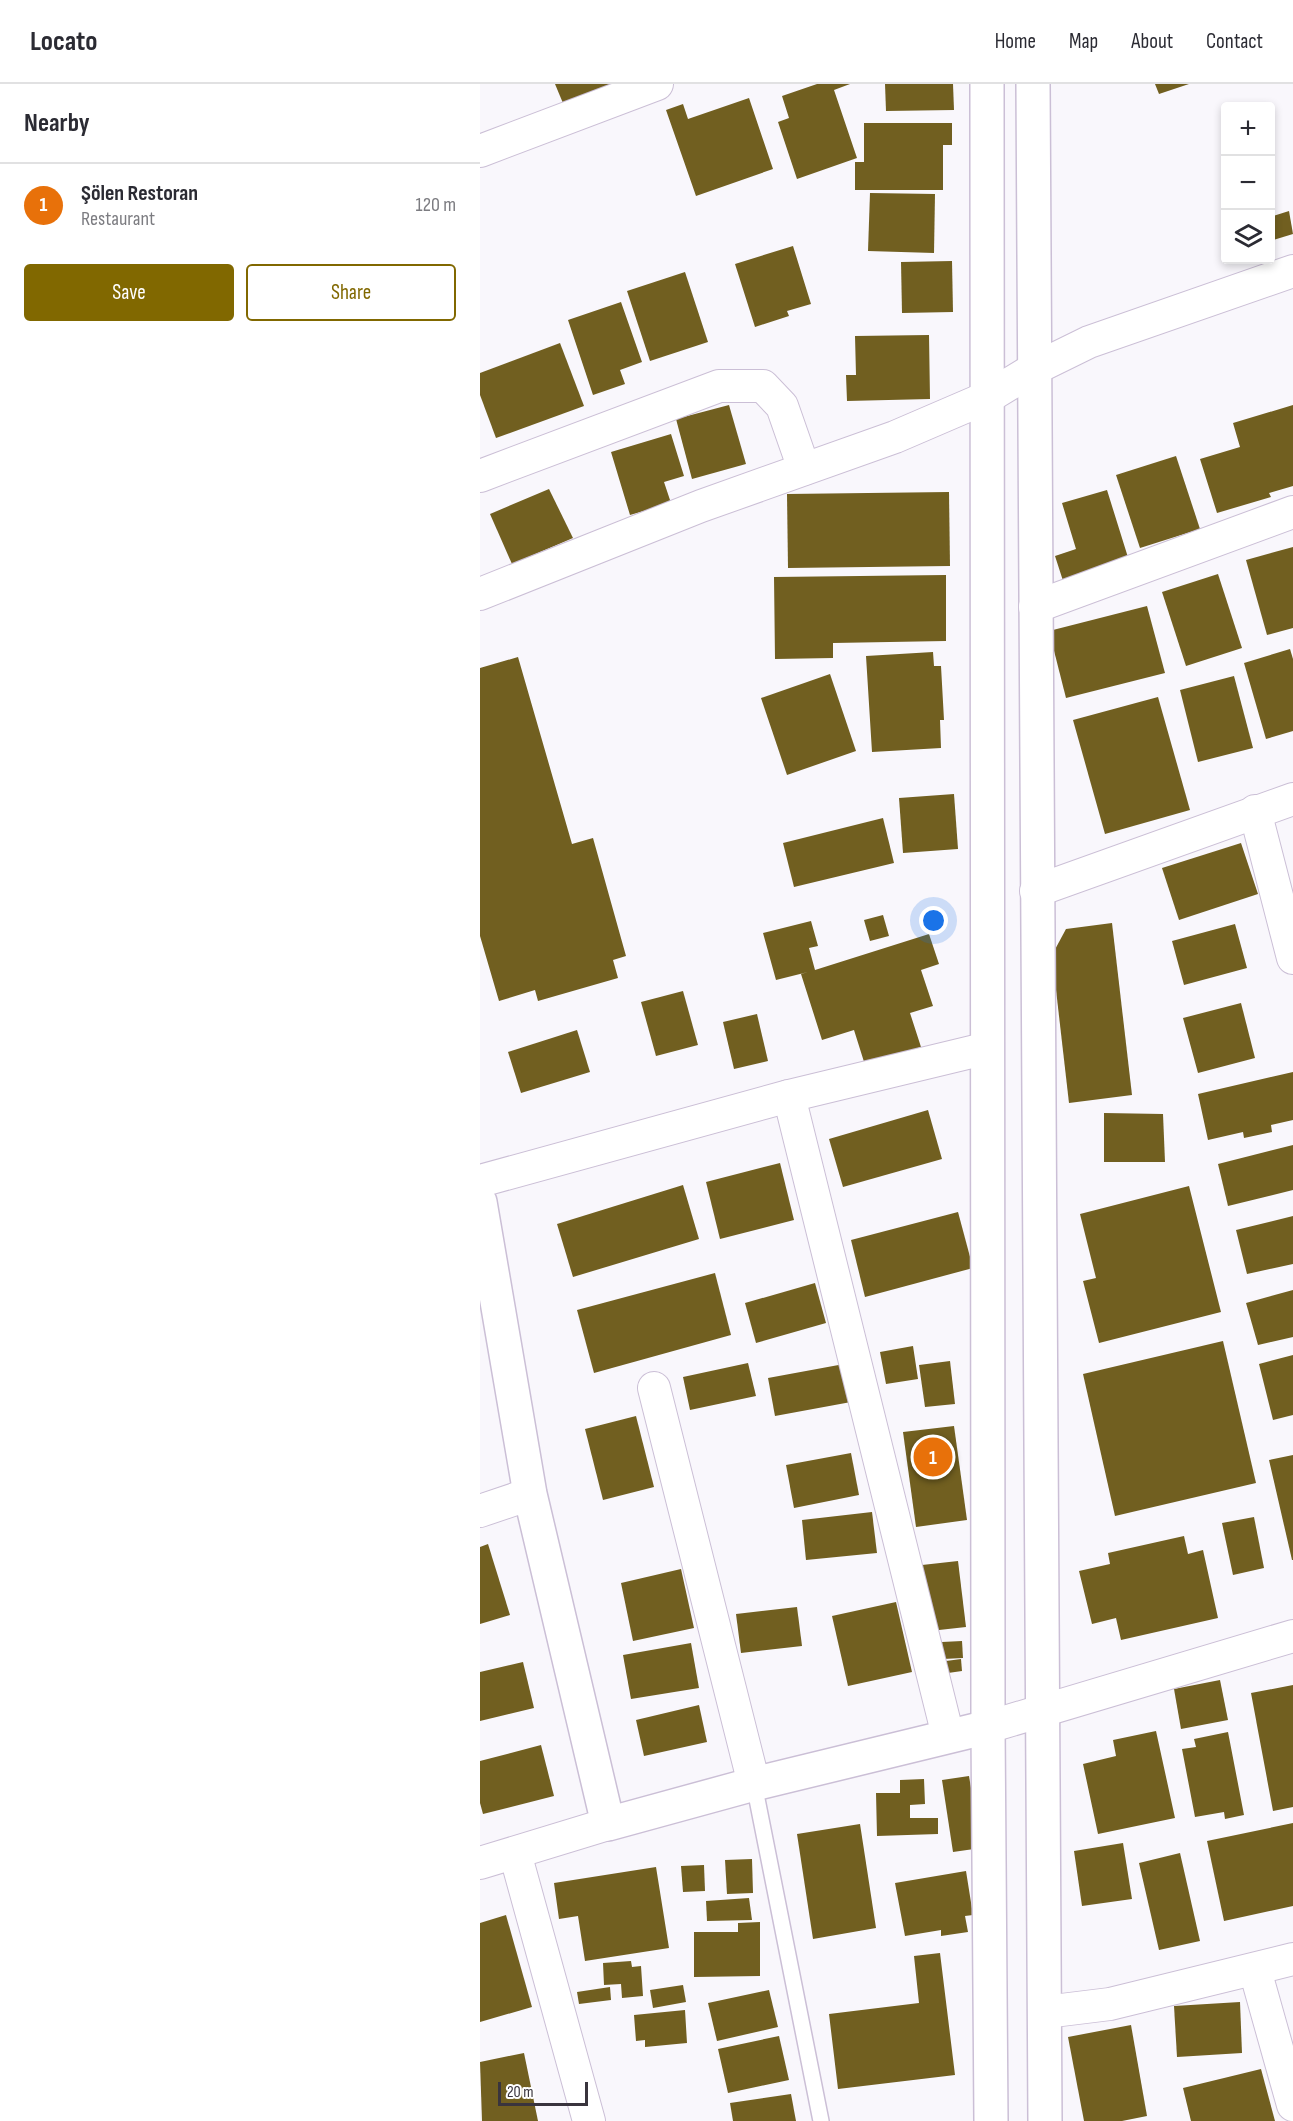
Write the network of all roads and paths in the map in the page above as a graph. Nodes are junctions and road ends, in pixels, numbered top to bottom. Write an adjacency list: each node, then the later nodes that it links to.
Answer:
1 (657, 84): 4 (street)
2 (987, 84): 7 (main road)
3 (1033, 84): 6 (main road)
4 (480, 151)
5 (1293, 271): 6 (street)
6 (1034, 369): 7 (street); 12 (main road)
7 (988, 397): 8 (street); 17 (main road)
8 (804, 470): 9 (street); 11 (street)
9 (480, 476)
10 (1293, 512): 12 (street)
11 (480, 594)
12 (1035, 608): 15 (main road)
13 (1293, 799): 14 (street)
14 (1255, 811): 15 (street); 16 (street)
15 (1036, 891): 25 (main road)
16 (1293, 958)
17 (988, 1048): 18 (street); 26 (main road)
18 (789, 1096): 19 (street); 27 (street)
19 (480, 1181)
20 (480, 1202): 22 (main road)
21 (654, 1388): 28 (street)
22 (530, 1494): 23 (street); 29 (main road)
23 (480, 1511)
24 (1293, 1636): 25 (street)
25 (1042, 1709): 26 (street); 34 (main road)
26 (988, 1726): 27 (main road); 38 (main road)
27 (948, 1736): 28 (main road)
28 (754, 1784): 29 (main road); 37 (lane)
29 (608, 1824): 30 (street)
30 (515, 1853): 31 (street); 36 (street)
31 (480, 1863)
32 (1293, 1959): 33 (street)
33 (1255, 1970): 34 (street); 35 (street)
34 (1045, 2012): 39 (main road)
35 (1293, 2105)
36 (589, 2121)
37 (821, 2121)
38 (991, 2121)
39 (1046, 2121)

